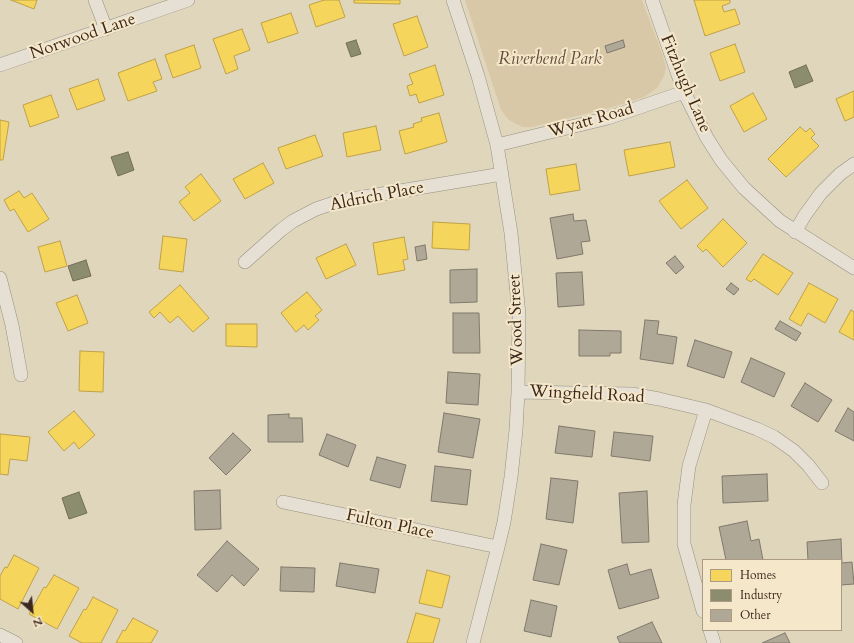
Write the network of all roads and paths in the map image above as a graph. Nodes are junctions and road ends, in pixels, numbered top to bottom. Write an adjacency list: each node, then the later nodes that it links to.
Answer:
1 (95, 0): 5 (street)
2 (188, 0): 5 (street, Norwood Lane)
3 (453, 0): 8 (street, Wood Street)
4 (652, 0): 7 (street, Fitzhugh Lane)
5 (106, 29): 6 (street, Norwood Lane)
6 (0, 65)
7 (684, 92): 8 (street, Wyatt Road); 11 (street, Fitzhugh Lane)
8 (497, 145): 10 (street, Wood Street)
9 (854, 164): 11 (street)
10 (502, 174): 12 (street, Aldrich Place); 16 (street, Wood Street)
11 (795, 232): 13 (street, Fitzhugh Lane)
12 (245, 262)
13 (854, 268)
14 (0, 278): 15 (street)
15 (21, 375)
16 (518, 392): 17 (street, Wingfield Road); 20 (street, Wood Street)
17 (706, 410): 18 (street, Wingfield Road); 21 (street)
18 (822, 483)
19 (283, 502): 20 (street, Fulton Place)
20 (498, 547): 25 (street, Wood Street)
21 (702, 607)
22 (710, 631): 26 (street)
23 (0, 634): 24 (street)
24 (16, 643)
25 (473, 643)
26 (714, 643)

